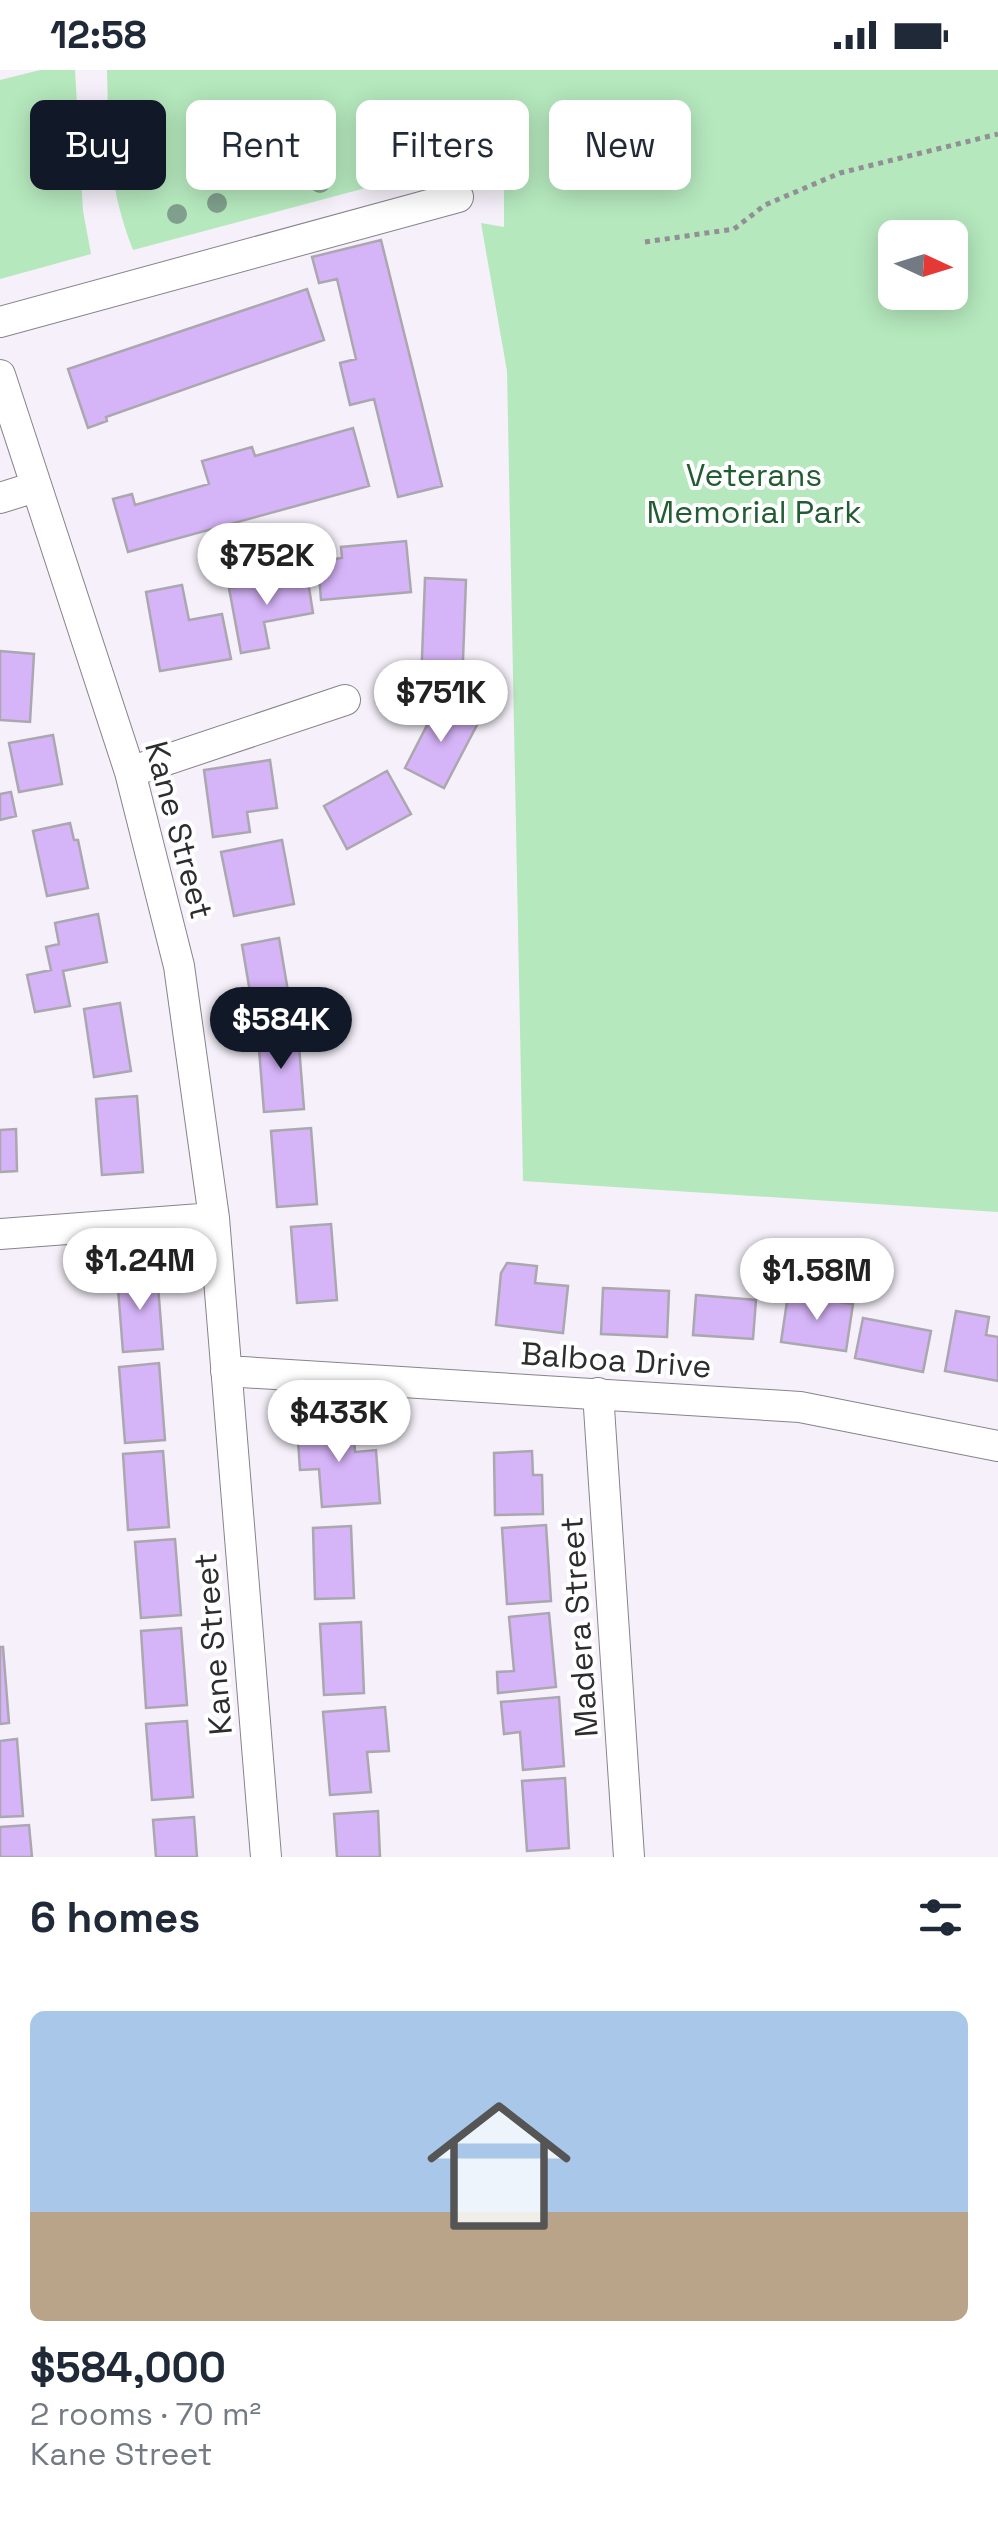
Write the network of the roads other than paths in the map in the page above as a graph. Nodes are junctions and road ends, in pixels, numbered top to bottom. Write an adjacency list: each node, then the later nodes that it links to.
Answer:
1 (458, 197): 2 (street)
2 (0, 322)
3 (0, 375): 4 (street, Kane Street)
4 (35, 487): 5 (street); 7 (street, Kane Street)
5 (0, 498)
6 (345, 700): 7 (street)
7 (130, 772): 8 (street, Kane Street)
8 (214, 1218): 9 (street); 10 (street, Kane Street)
9 (0, 1234)
10 (226, 1371): 11 (street, Balboa Drive); 13 (street, Kane Street)
11 (598, 1393): 12 (street, Balboa Drive); 14 (street, Madera Street)
12 (998, 1446)
13 (266, 1857)
14 (629, 1857)

